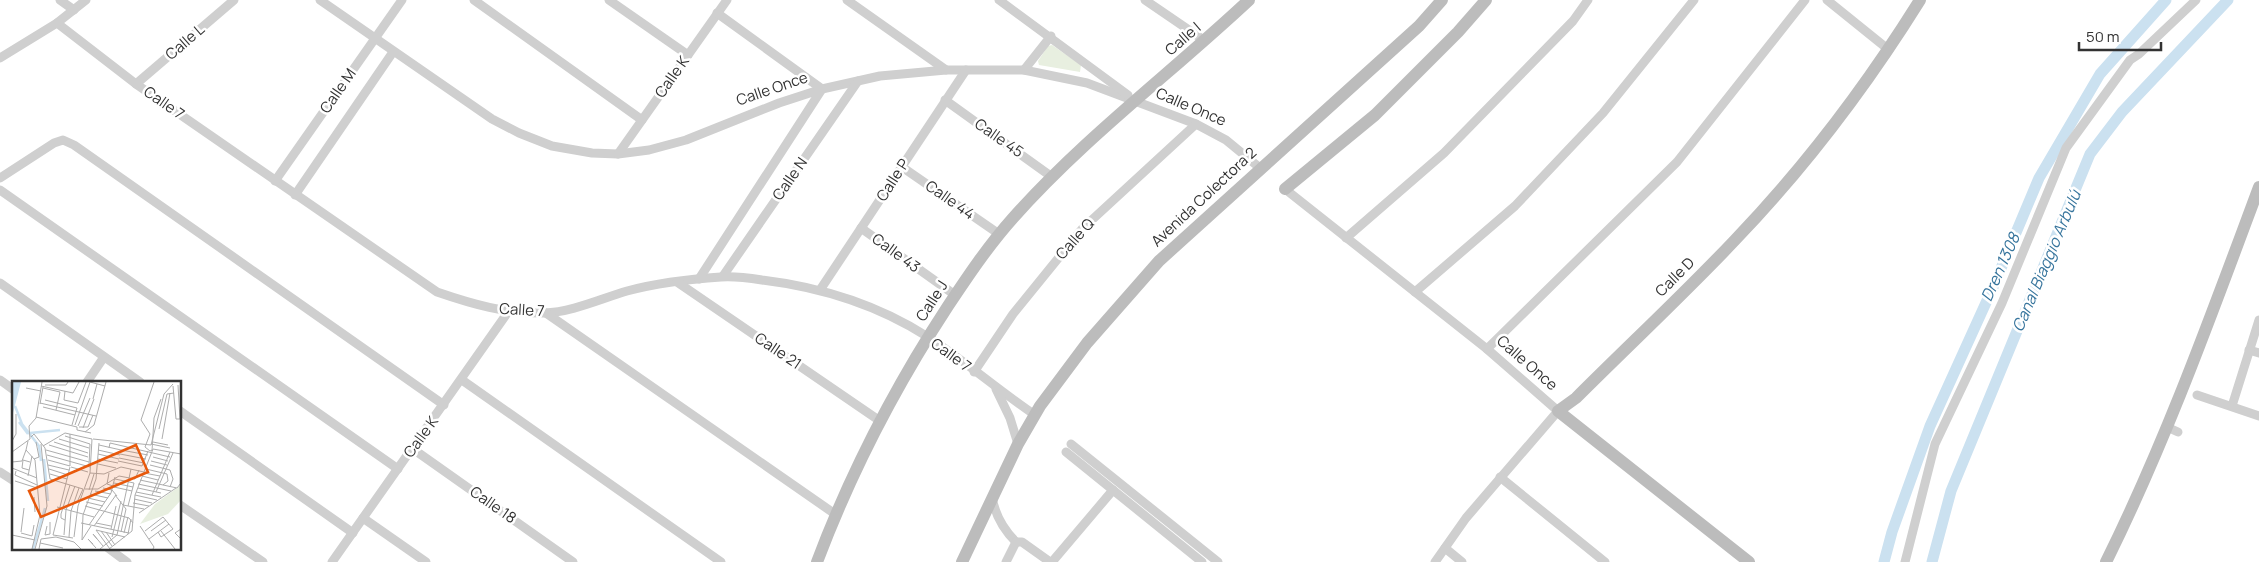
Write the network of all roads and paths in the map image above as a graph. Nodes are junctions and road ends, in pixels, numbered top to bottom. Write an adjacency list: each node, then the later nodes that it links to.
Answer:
1 (60, 0): 21 (street)
2 (86, 0): 21 (street)
3 (234, 0): 35 (street, Calle L)
4 (320, 0): 25 (street, Calle Once)
5 (402, 0): 25 (street, Calle M)
6 (474, 0): 39 (street)
7 (609, 0): 29 (street)
8 (726, 0): 22 (street, Calle K)
9 (847, 0): 31 (street)
10 (999, 0): 24 (street)
11 (1145, 0): 26 (street)
12 (1249, 0): 26 (street, Calle I)
13 (1442, 0): 43 (street, Avenida Colectora 2)
14 (1486, 0): 49 (street)
15 (1588, 0): 53 (street)
16 (1694, 0): 59 (street)
17 (1805, 0): 65 (street)
18 (1827, 0): 27 (street)
19 (1920, 0): 27 (street, Calle D)
20 (2196, 0): 117 (street)
21 (74, 10): 23 (street)
22 (718, 13): 29 (street, Calle K); 36 (street)
23 (57, 24): 30 (street); 35 (street, Calle 7)
24 (1051, 36): 33 (street); 38 (street)
25 (375, 38): 28 (street, Calle Once); 46 (street, Calle M)
26 (1205, 41): 38 (street, Calle I)
27 (1889, 50): 80 (street, Calle D)
28 (393, 52): 41 (street, Calle Once); 50 (street, Calle M)
29 (688, 55): 39 (street, Calle K)
30 (0, 58)
31 (946, 70): 32 (street, Calle Once); 34 (street, Calle Once)
32 (966, 70): 33 (street, Calle Once); 37 (street, Calle P)
33 (1024, 70): 38 (street, Calle Once)
34 (858, 81): 36 (street, Calle Once); 54 (street, Calle N)
35 (136, 84): 46 (street, Calle 7)
36 (822, 89): 41 (street, Calle Once); 55 (street, Calle N)
37 (945, 100): 42 (street, Calle P); 44 (street, Calle 45)
38 (1136, 101): 40 (street, Calle Once); 44 (street, Calle J)
39 (642, 120): 41 (street, Calle K)
40 (1196, 124): 43 (street, Calle Once); 69 (street, Calle Q)
41 (618, 154)
42 (902, 167): 51 (street, Calle P); 52 (street, Calle 44)
43 (1260, 168): 81 (street, Avenida Colectora 2)
44 (1052, 176): 52 (street, Calle J)
45 (0, 178): 77 (street)
46 (275, 181): 50 (street, Calle 7)
47 (2259, 187): 118 (street)
48 (0, 190): 88 (street)
49 (1285, 190): 53 (street, Calle Once)
50 (295, 195): 61 (street, Calle 7)
51 (861, 228): 58 (street, Calle P); 60 (street, Calle 43)
52 (999, 234): 60 (street, Calle J)
53 (1346, 238): 59 (street, Calle Once)
54 (723, 276): 55 (street, Calle 7); 58 (street, Calle 7)
55 (699, 279): 56 (street, Calle 7)
56 (677, 282): 62 (street, Calle 7); 83 (street, Calle 21)
57 (0, 283): 68 (street)
58 (820, 290): 64 (street, Calle 7)
59 (1415, 292): 65 (street, Calle Once)
60 (955, 295): 64 (street, Calle J)
61 (508, 312): 62 (street, Calle 7); 71 (street, Calle K)
62 (546, 313): 95 (street)
63 (2259, 320): 66 (street)
64 (927, 337): 69 (street, Calle 7); 83 (street, Calle J)
65 (1487, 349): 80 (street, Calle Once)
66 (2249, 350): 67 (street); 78 (street)
67 (2259, 353)
68 (104, 357): 72 (street); 73 (street)
69 (974, 372): 74 (street, Calle 7)
70 (0, 380): 75 (street)
71 (462, 380): 77 (street, Calle K); 106 (street)
72 (88, 381)
73 (139, 381)
74 (996, 388): 81 (street, Calle 7); 84 (street)
75 (12, 389)
76 (2197, 395): 78 (street)
77 (444, 405): 86 (street, Calle K)
78 (2232, 406): 82 (street)
79 (181, 411): 97 (street)
80 (1558, 411): 90 (street, Calle D); 116 (street, Calle Once)
81 (1035, 415): 84 (street, Avenida Colectora 2)
82 (2259, 416)
83 (880, 420): 95 (street, Calle J)
84 (1018, 444): 93 (street, Avenida Colectora 2)
85 (1072, 444): 112 (street)
86 (413, 449): 88 (street, Calle K); 105 (street, Calle 18)
87 (1066, 452): 92 (street)
88 (398, 470): 96 (street, Calle K)
89 (0, 472): 91 (street)
90 (1500, 477): 99 (street, Calle D); 115 (street)
91 (12, 480)
92 (1113, 490): 110 (street); 111 (street)
93 (992, 496): 98 (street); 108 (street, Avenida Colectora 2)
94 (181, 506): 102 (street)
95 (835, 514): 107 (street, Calle J)
96 (363, 518): 97 (street, Calle K); 104 (street)
97 (353, 532): 103 (street, Calle K)
98 (1016, 542): 109 (street); 110 (street)
99 (1445, 548): 113 (street, Calle D); 114 (street)
100 (111, 550): 101 (street)
101 (127, 562)
102 (263, 562)
103 (332, 562)
104 (426, 562)
105 (573, 562)
106 (721, 562)
107 (817, 562)
108 (962, 562)
109 (1006, 562)
110 (1051, 562)
111 (1202, 562)
112 (1218, 562)
113 (1435, 562)
114 (1462, 562)
115 (1605, 562)
116 (1748, 562)
117 (1905, 562)
118 (2107, 562)

